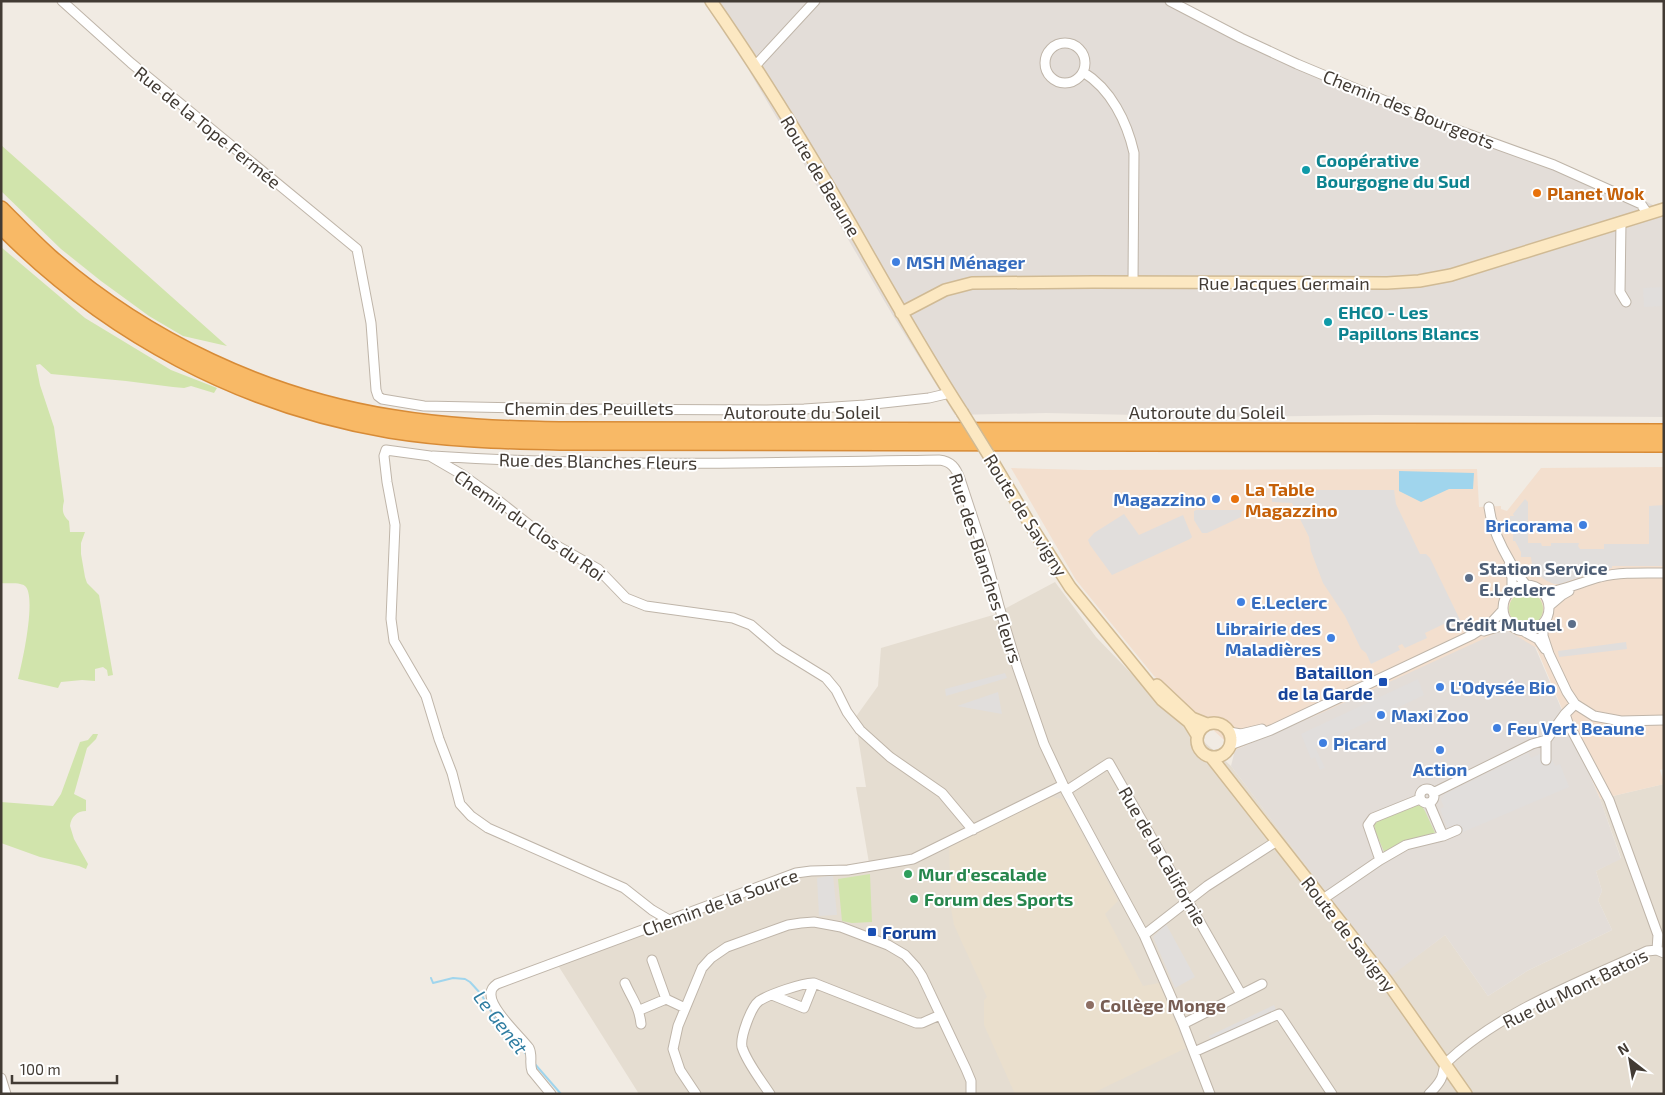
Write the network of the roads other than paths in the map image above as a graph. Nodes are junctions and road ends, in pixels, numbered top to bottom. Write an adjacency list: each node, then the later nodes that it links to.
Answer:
1 (62, 1): 12 (street, Rue de la Tope Fermée)
2 (711, 1): 5 (main road, Route de Beaune)
3 (815, 1): 5 (street)
4 (1170, 1): 9 (street, Chemin des Bourgeots)
5 (755, 66): 15 (main road, Route de Beaune)
6 (1083, 72): 6 (street); 13 (street)
7 (1, 209): 19 (highway, Autoroute du Soleil)
8 (1664, 209): 9 (main road, Rue Jacques Germain)
9 (1647, 213): 10 (main road, Rue Jacques Germain)
10 (1620, 222): 13 (main road, Rue Jacques Germain); 14 (street)
11 (1, 226): 21 (highway, Autoroute du Soleil)
12 (357, 248): 17 (street, Chemin des Peuillets)
13 (1133, 282): 15 (main road, Rue Jacques Germain)
14 (1626, 302)
15 (901, 313): 16 (main road, Route de Beaune)
16 (926, 354): 17 (main road, Route de Savigny)
17 (950, 393): 38 (main road, Route de Savigny, bridge)
18 (1664, 424): 19 (highway)
19 (1438, 431): 20 (highway, Autoroute du Soleil)
20 (1664, 432)
21 (1664, 444)
22 (430, 456): 50 (street, Rue des Blanches Fleurs); 54 (street, Chemin du Clos du Roi); 61 (street, Chemin du Clos du Roi)
23 (1489, 507): 24 (street)
24 (1508, 560): 27 (street); 28 (street)
25 (1664, 573): 26 (street)
26 (1580, 584): 29 (street); 30 (street)
27 (1526, 585): 28 (street); 29 (street)
28 (1512, 590): 31 (street)
29 (1543, 593): 30 (street)
30 (1549, 606): 33 (street)
31 (1503, 610): 32 (street); 35 (street)
32 (1510, 625): 34 (street); 35 (street)
33 (1543, 625): 34 (street); 36 (street)
34 (1526, 632): 36 (street)
35 (1472, 635): 42 (street)
36 (1549, 654): 37 (street)
37 (1575, 704): 39 (street); 40 (street)
38 (1171, 708): 41 (main road, Route de Savigny); 44 (main road, Route de Savigny)
39 (1565, 714): 45 (street); 63 (street)
40 (1664, 720)
41 (1207, 724): 43 (main road); 44 (main road)
42 (1277, 726): 43 (street); 46 (street)
43 (1229, 732): 46 (main road)
44 (1197, 735): 47 (main road)
45 (1546, 740): 48 (street); 51 (street)
46 (1228, 749): 47 (main road); 49 (main road)
47 (1211, 757): 49 (main road, Route de Savigny)
48 (1546, 760)
49 (1228, 777): 57 (main road, Route de Savigny)
50 (1065, 788): 54 (street, Chemin de la Source); 60 (street, Rue de la Californie); 62 (street, Rue des Blanches Fleurs)
51 (1433, 793): 52 (street); 53 (street)
52 (1420, 799): 53 (street); 58 (street)
53 (1429, 803): 56 (street)
54 (973, 830): 61 (street, Chemin de la Source)
55 (1457, 830): 56 (street)
56 (1443, 836): 58 (street)
57 (1277, 841): 59 (main road, Route de Savigny); 60 (street)
58 (1380, 860): 59 (street)
59 (1323, 899): 77 (main road, Route de Savigny)
60 (1188, 900): 62 (street); 68 (street, Rue de la Californie)
61 (670, 920): 80 (street, Chemin de la Source)
62 (1144, 935): 75 (street, Rue des Blanches Fleurs)
63 (1660, 951): 77 (street, Rue du Mont Batois)
64 (652, 960): 70 (street)
65 (624, 983): 72 (street)
66 (814, 983): 69 (street); 69 (street); 73 (street)
67 (1262, 984): 68 (street)
68 (1241, 994): 75 (street)
69 (772, 995): 82 (street)
70 (666, 999): 71 (street); 72 (street)
71 (685, 1008): 73 (street); 81 (street)
72 (640, 1010): 74 (street)
73 (940, 1015): 83 (street)
74 (642, 1024)
75 (1183, 1024): 76 (street, Rue des Blanches Fleurs)
76 (1194, 1052): 84 (street, Rue des Blanches Fleurs); 85 (street)
77 (1445, 1064): 86 (street); 87 (main road, Route de Savigny)
78 (1, 1078): 79 (street)
79 (6, 1094)
80 (551, 1094)
81 (696, 1094)
82 (770, 1094)
83 (971, 1094)
84 (1210, 1094)
85 (1332, 1094)
86 (1429, 1094)
87 (1466, 1094)

